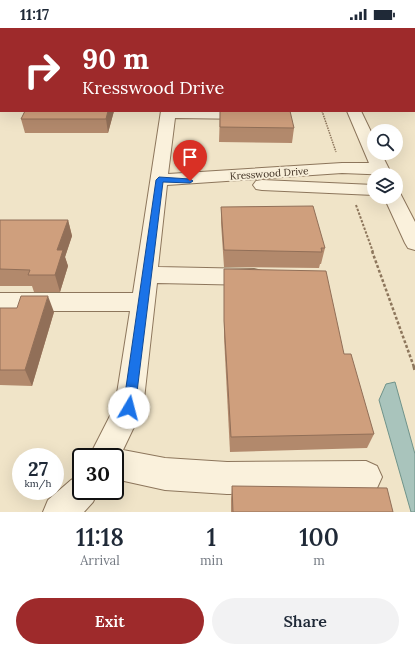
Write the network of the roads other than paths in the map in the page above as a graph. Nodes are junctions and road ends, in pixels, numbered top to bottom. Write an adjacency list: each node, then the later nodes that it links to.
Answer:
1 (168, 112): 3 (street); 6 (street)
2 (354, 112): 4 (street)
3 (261, 115)
4 (380, 168)
5 (367, 170): 6 (street, Kresswood Drive)
6 (159, 180): 7 (street, Kresswood Drive); 10 (street)
7 (367, 190)
8 (396, 204): 9 (street)
9 (415, 244)
10 (147, 275): 11 (street); 13 (street)
11 (271, 277)
12 (0, 302): 13 (street)
13 (143, 302): 14 (street)
14 (109, 448)
15 (124, 466): 16 (street)
16 (366, 477)
17 (73, 500): 18 (street)
18 (60, 512)

